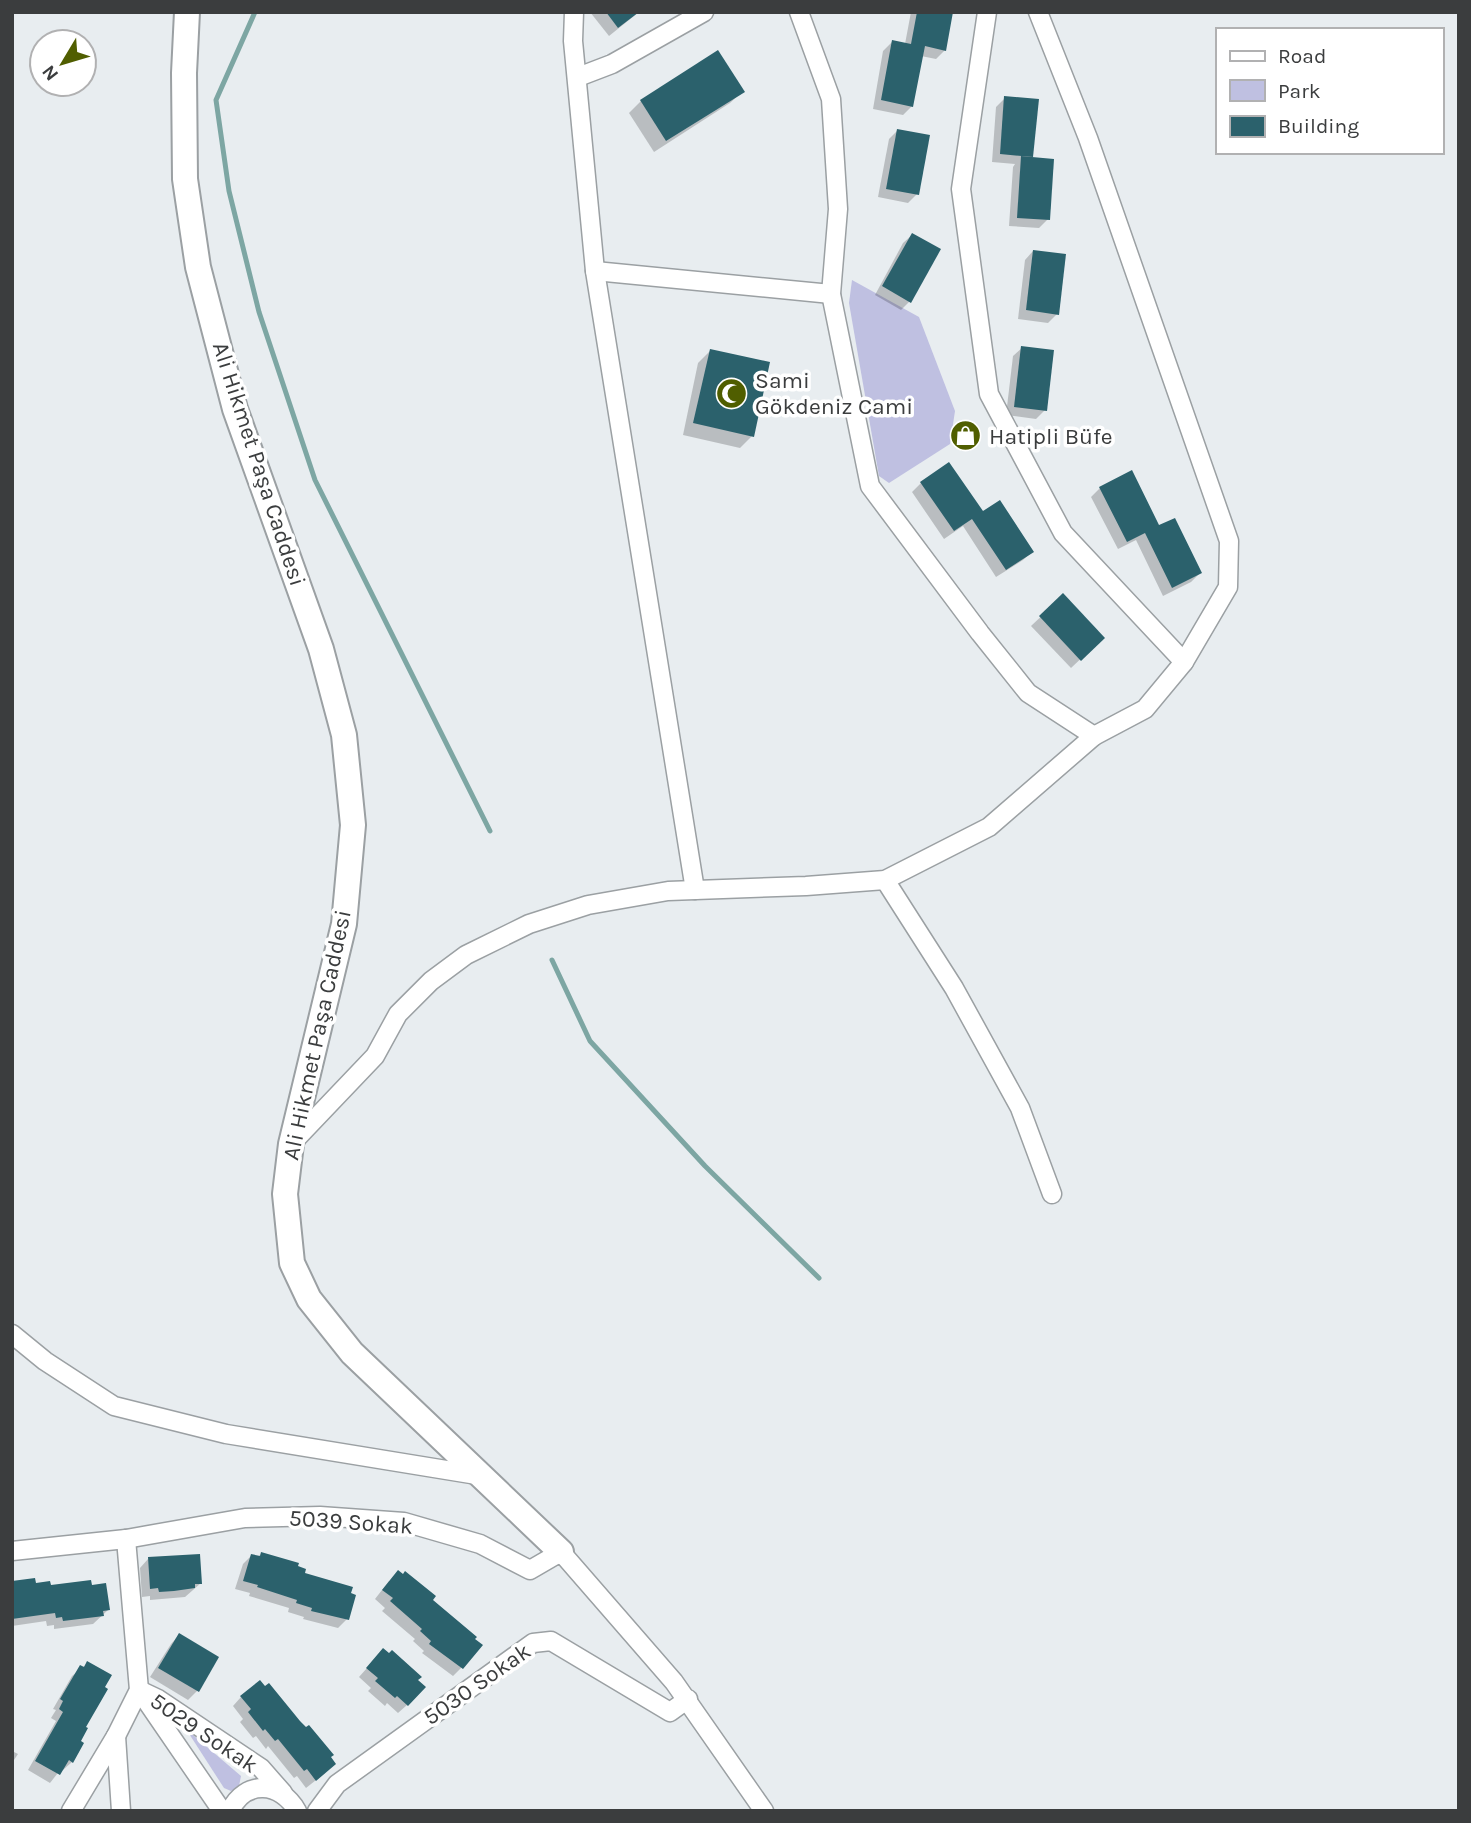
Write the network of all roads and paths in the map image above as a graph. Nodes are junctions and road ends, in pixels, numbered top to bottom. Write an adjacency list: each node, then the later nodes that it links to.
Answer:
1 (187, 12): 14 (main road, Ali Hikmet Paşa Caddesi)
2 (574, 12): 7 (street)
3 (704, 12): 7 (street)
4 (799, 12): 9 (street)
5 (987, 12): 10 (street)
6 (1038, 12): 10 (street)
7 (578, 77): 8 (street)
8 (595, 271): 9 (street); 13 (street)
9 (831, 294): 11 (street)
10 (1184, 662): 11 (street)
11 (1094, 736): 12 (street)
12 (885, 880): 13 (street); 15 (street)
13 (695, 890): 14 (street)
14 (291, 1144): 17 (main road, Ali Hikmet Paşa Caddesi)
15 (1052, 1194)
16 (12, 1334): 17 (street)
17 (483, 1476): 20 (main road, Ali Hikmet Paşa Caddesi)
18 (126, 1539): 19 (street, 5039 Sokak); 20 (street, 5039 Sokak); 21 (street)
19 (12, 1552)
20 (561, 1552): 22 (street)
21 (139, 1690): 23 (street); 24 (street, 5029 Sokak); 27 (street, 5029 Sokak)
22 (688, 1699): 30 (street, 5030 Sokak); 31 (street)
23 (116, 1736): 25 (street); 26 (street)
24 (283, 1793): 28 (street); 29 (street, 5029 Sokak)
25 (71, 1811)
26 (121, 1811)
27 (222, 1811)
28 (230, 1811)
29 (298, 1811)
30 (317, 1811)
31 (764, 1811)

